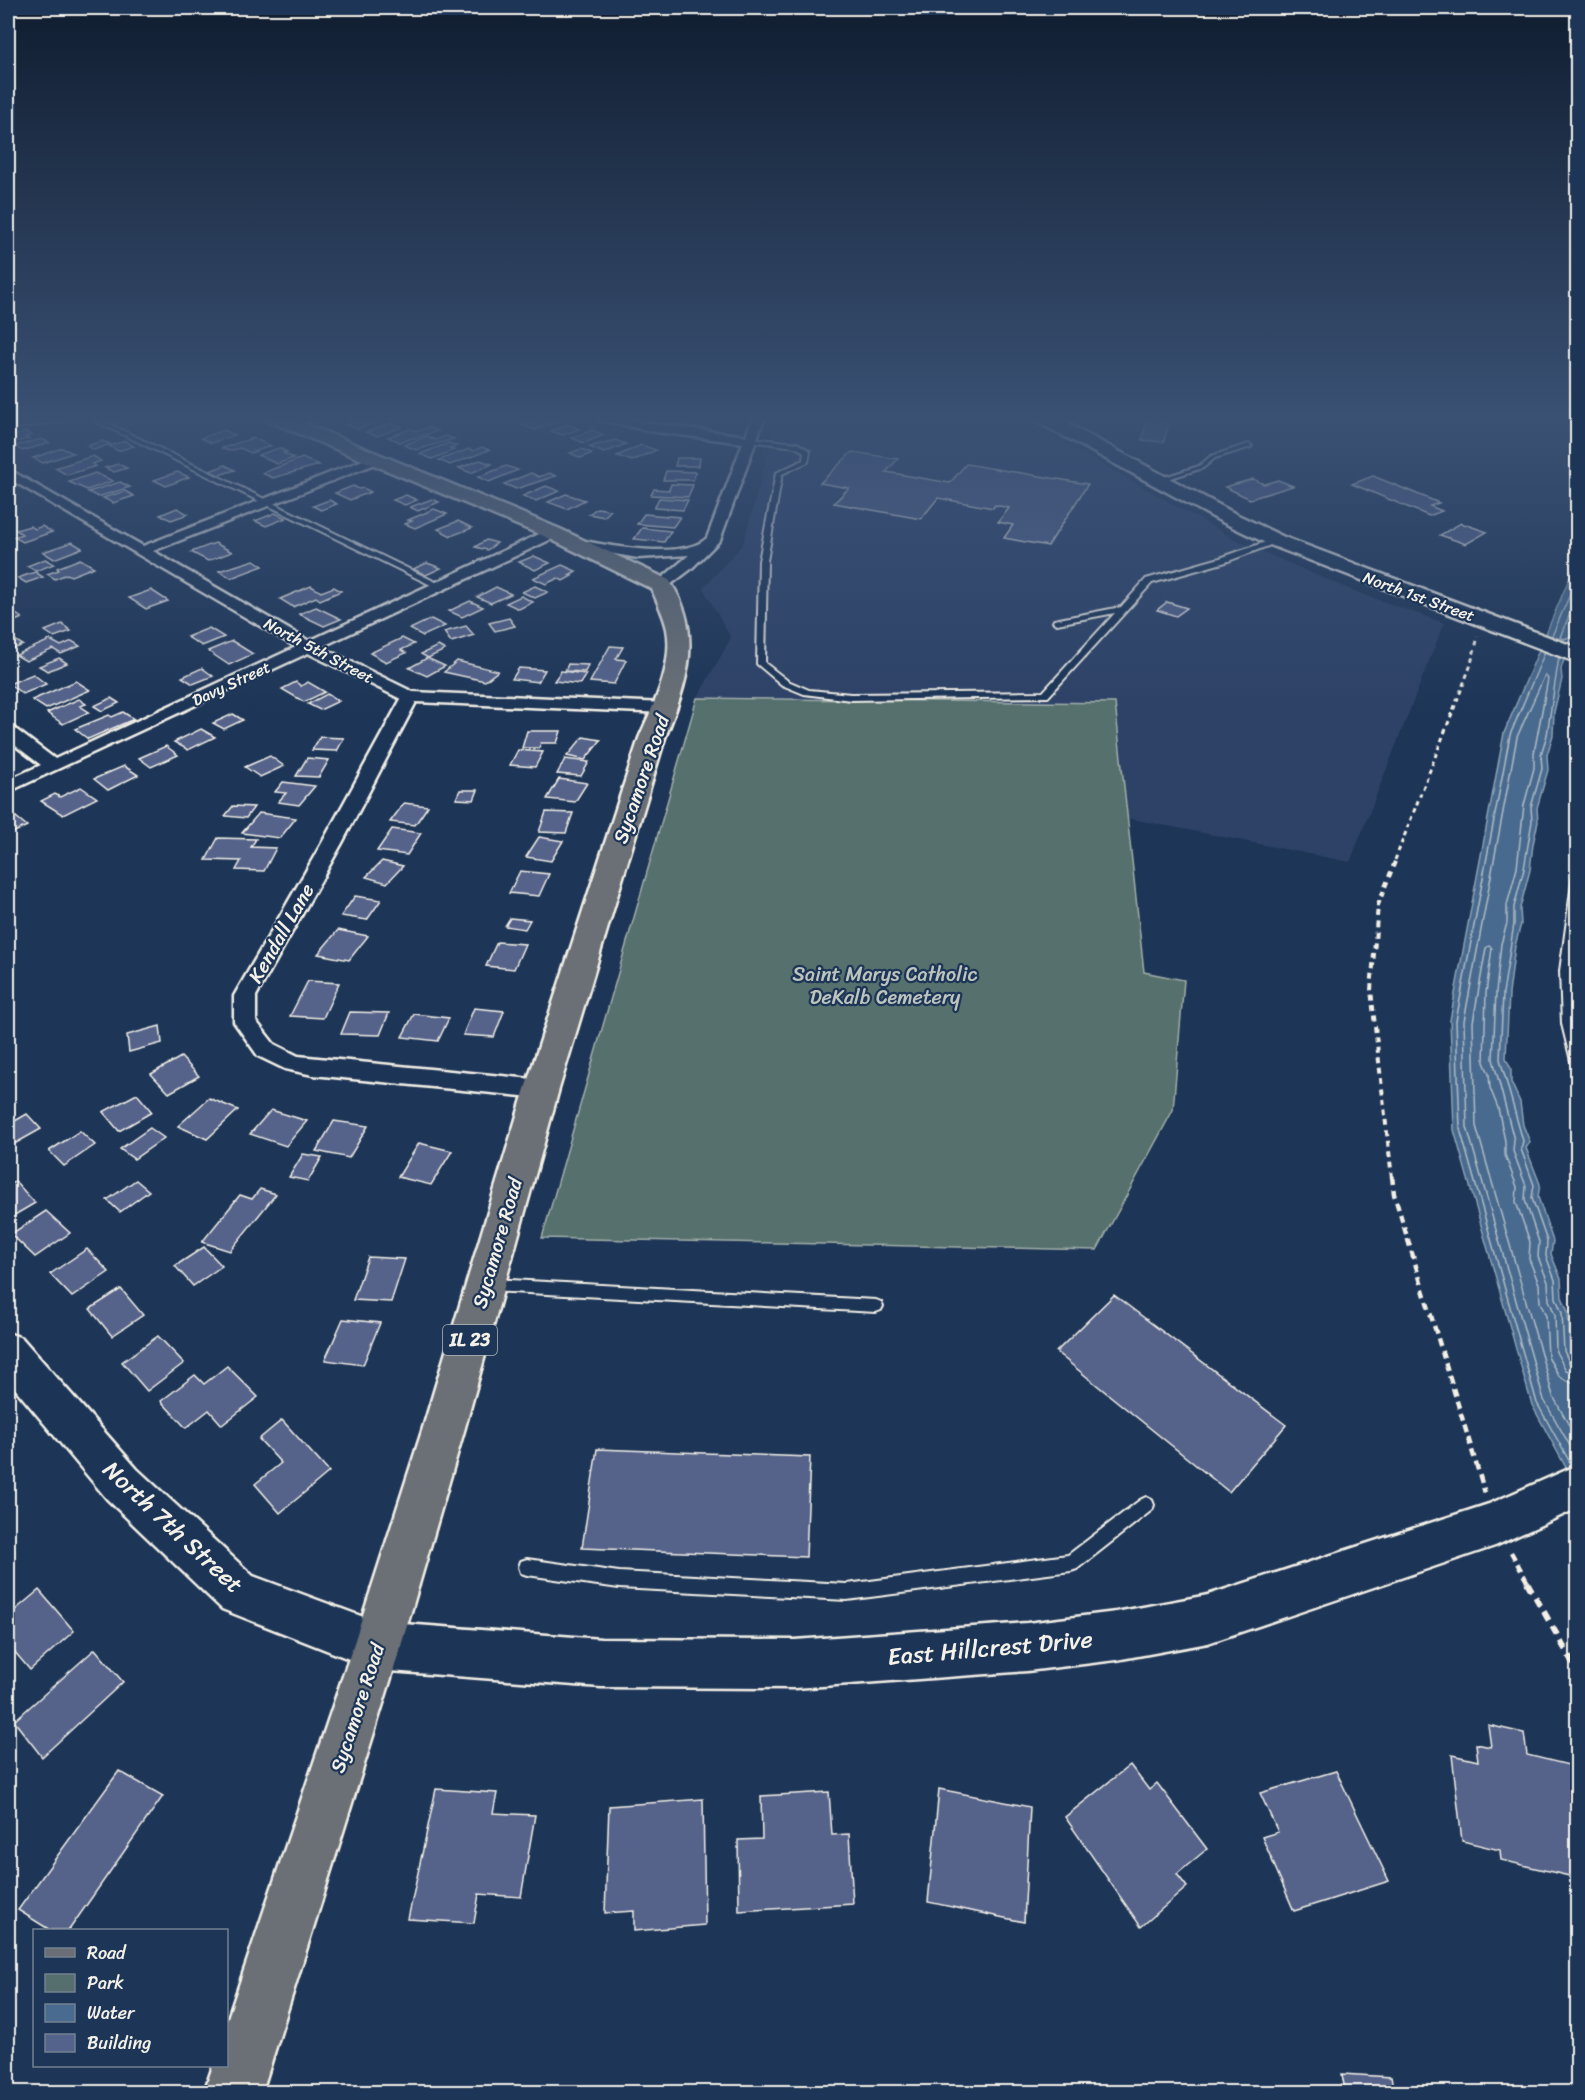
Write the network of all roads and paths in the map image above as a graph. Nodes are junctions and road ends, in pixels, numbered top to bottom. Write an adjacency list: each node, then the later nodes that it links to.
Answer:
1 (78, 514): 12 (street, North 5th Street)
2 (239, 514): 12 (street)
3 (294, 514): 14 (lane)
4 (508, 514): 8 (main road)
5 (723, 514): 11 (street)
6 (772, 514): 15 (lane)
7 (1224, 514): 9 (street, North 1st Street)
8 (553, 533): 10 (main road); 14 (street, Davy Street)
9 (1277, 541): 15 (lane); 19 (street, North 1st Street)
10 (574, 543): 11 (street); 13 (main road)
11 (707, 547): 13 (street)
12 (142, 551): 18 (street, North 5th Street)
13 (661, 585): 21 (main road, Sycamore Road / IL 23)
14 (440, 586): 18 (street, Davy Street)
15 (1124, 609): 16 (lane)
16 (1057, 622)
17 (1479, 632): 33 (path)
18 (308, 646): 20 (street, North 5th Street); 23 (street, Davy Street)
19 (1570, 653)
20 (410, 697): 21 (street, North 5th Street); 27 (street, Kendall Lane)
21 (665, 708): 27 (main road, Sycamore Road / IL 23)
22 (8, 732): 23 (street)
23 (53, 766): 24 (street, Davy Street)
24 (8, 788)
25 (1578, 876): 26 (lane)
26 (1578, 1065)
27 (542, 1089): 28 (main road, Sycamore Road / IL 23)
28 (485, 1285): 29 (lane); 35 (main road, Sycamore Road / IL 23)
29 (876, 1306)
30 (8, 1351): 35 (street, North 7th Street)
31 (1578, 1486): 33 (street, East Hillcrest Drive)
32 (1146, 1505): 34 (lane)
33 (1495, 1524): 35 (street, East Hillcrest Drive); 36 (path)
34 (527, 1567)
35 (377, 1646): 37 (main road, Sycamore Road / IL 23)
36 (1578, 1672)
37 (233, 2092)

